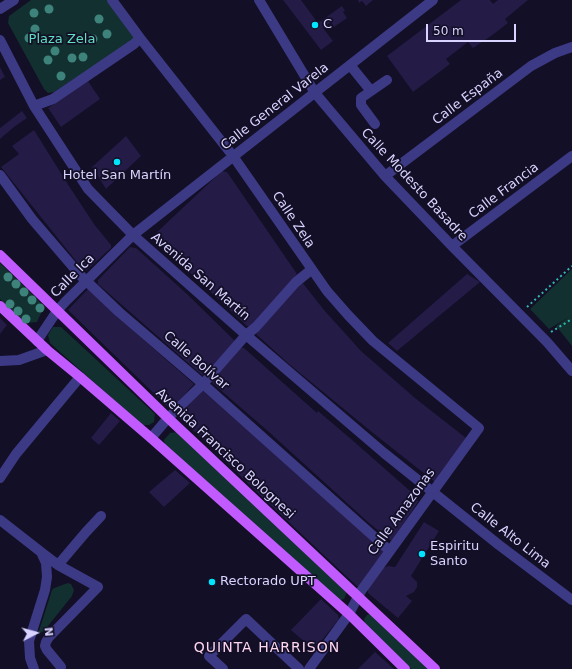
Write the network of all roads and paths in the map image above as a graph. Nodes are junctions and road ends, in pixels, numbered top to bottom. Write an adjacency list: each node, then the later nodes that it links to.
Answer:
1 (14, 0): 5 (street)
2 (112, 0): 6 (street, Calle Zela)
3 (260, 0): 12 (street, Calle Modesto Basadre)
4 (433, 0): 9 (street, Calle General Varela)
5 (0, 9)
6 (140, 38): 13 (street); 15 (street, Calle Zela)
7 (0, 40): 13 (street, Avenida San Martín)
8 (572, 47): 18 (street, Calle España)
9 (350, 65): 11 (street); 12 (street, Calle General Varela)
10 (387, 80): 11 (street)
11 (371, 91): 14 (street)
12 (315, 93): 15 (street, Calle General Varela); 18 (street, Calle Modesto Basadre)
13 (34, 106): 19 (street, Avenida San Martín)
14 (376, 124)
15 (233, 156): 19 (street, Calle General Varela); 23 (street, Calle Zela)
16 (572, 156): 20 (street, Calle Francia)
17 (0, 175): 24 (street, Calle Bolívar)
18 (385, 176): 20 (street, Calle Modesto Basadre)
19 (133, 235): 24 (street, Calle Ica); 30 (street, Avenida San Martín)
20 (452, 246): 34 (street, Calle Modesto Basadre)
21 (0, 255): 27 (main road, Avenida Francisco Bolognesi)
22 (572, 266): 26 (path)
23 (311, 270): 30 (street); 38 (street, Calle Zela)
24 (87, 281): 27 (street, Calle Ica); 36 (street, Calle Bolívar)
25 (0, 306): 31 (main road)
26 (526, 308)
27 (57, 311): 31 (street, Calle Ica); 37 (main road, Avenida Francisco Bolognesi)
28 (572, 319): 29 (path)
29 (550, 333)
30 (246, 335): 36 (street); 41 (street, Avenida San Martín)
31 (37, 341): 32 (main road)
32 (47, 350): 33 (street); 35 (main road)
33 (0, 361)
34 (572, 371)
35 (80, 377): 39 (main road); 40 (street)
36 (203, 384): 37 (street); 44 (street, Calle Bolívar)
37 (168, 418): 39 (street); 47 (main road, Avenida Francisco Bolognesi)
38 (479, 428): 41 (street, Calle Amazonas)
39 (151, 438): 49 (main road)
40 (0, 478)
41 (432, 492): 44 (street, Calle Amazonas); 48 (street, Calle Alto Lima)
42 (101, 516): 46 (street)
43 (0, 520): 45 (street)
44 (390, 551): 47 (street, Calle Amazonas)
45 (41, 552): 46 (street); 51 (street)
46 (58, 566): 50 (street)
47 (358, 597): 49 (street, Calle Amazonas); 56 (main road, Avenida Francisco Bolognesi)
48 (572, 600)
49 (349, 614): 54 (street, Calle Amazonas); 55 (main road)
50 (62, 667)
51 (34, 669)
52 (223, 669): 53 (street)
53 (299, 669)
54 (309, 669)
55 (405, 669)
56 (435, 669)

